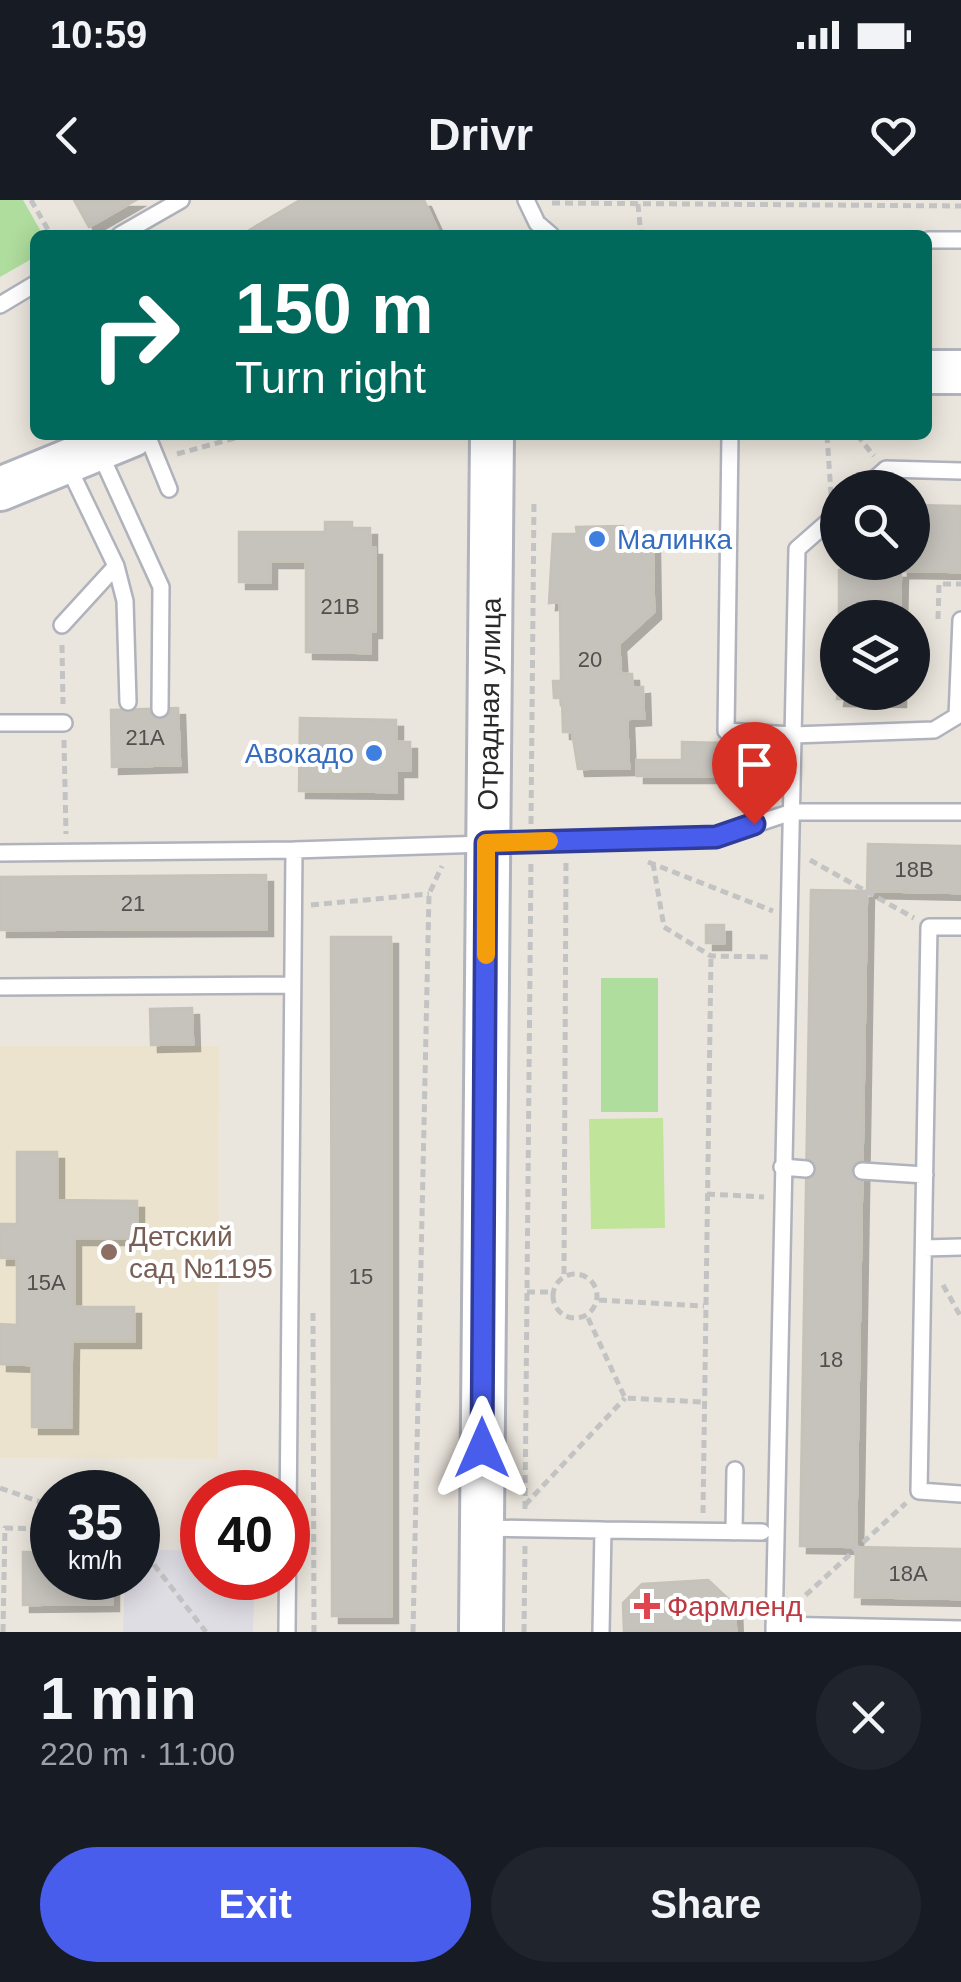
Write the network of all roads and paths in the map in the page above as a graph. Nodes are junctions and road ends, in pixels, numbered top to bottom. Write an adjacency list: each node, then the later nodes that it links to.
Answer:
1 (31, 200): 8 (path)
2 (181, 200): 9 (lane)
3 (526, 200): 10 (lane)
4 (552, 200): 6 (path)
5 (731, 202): 6 (path); 7 (path)
6 (638, 204): 11 (path)
7 (961, 206)
8 (48, 230)
9 (129, 230)
10 (545, 230)
11 (641, 230)
12 (932, 240): 13 (lane)
13 (961, 240)
14 (30, 287): 15 (lane)
15 (0, 304)
16 (932, 372): 17 (street)
17 (961, 372)
18 (149, 440): 29 (lane)
19 (492, 440): 45 (street, Отрадная улица)
20 (730, 440): 41 (lane)
21 (828, 440): 23 (path)
22 (98, 448): 28 (street); 32 (lane); 38 (lane)
23 (830, 470)
24 (885, 470): 25 (lane)
25 (924, 470)
26 (930, 470): 27 (lane)
27 (961, 471)
28 (0, 489)
29 (169, 489)
30 (534, 500): 44 (path)
31 (820, 528): 41 (lane)
32 (116, 566): 36 (lane); 37 (lane)
33 (961, 584): 35 (path)
34 (961, 620): 41 (lane)
35 (938, 624)
36 (62, 625)
37 (128, 702)
38 (160, 708)
39 (64, 722): 40 (lane)
40 (0, 723)
41 (793, 735): 42 (lane)
42 (792, 812): 43 (lane); 44 (lane); 46 (lane)
43 (961, 812)
44 (531, 842): 45 (lane); 70 (path)
45 (469, 843): 47 (lane); 52 (path); 83 (street, Отрадная улица)
46 (791, 849): 54 (lane); 55 (path)
47 (294, 850): 48 (lane); 53 (lane)
48 (0, 853)
49 (584, 860): 69 (path)
50 (636, 861): 51 (path)
51 (653, 862): 54 (path); 57 (path)
52 (429, 894): 53 (path); 96 (path)
53 (294, 906): 59 (lane)
54 (789, 918): 58 (lane)
55 (929, 927): 56 (lane); 64 (lane)
56 (961, 928)
57 (712, 956): 58 (path); 65 (path)
58 (788, 958): 61 (lane)
59 (292, 985): 60 (lane); 95 (lane)
60 (0, 986)
61 (782, 1167): 62 (lane); 66 (lane)
62 (806, 1169)
63 (862, 1171): 64 (lane)
64 (925, 1176): 68 (lane)
65 (707, 1194): 66 (path); 73 (path)
66 (782, 1198): 91 (lane)
67 (961, 1247): 68 (lane)
68 (924, 1248): 79 (lane)
69 (564, 1274): 71 (path); 72 (path)
70 (527, 1292): 71 (path); 82 (path)
71 (552, 1292): 74 (path)
72 (599, 1300): 73 (path); 74 (path)
73 (704, 1306): 76 (path)
74 (588, 1318): 75 (path)
75 (625, 1398): 76 (path); 82 (path)
76 (703, 1402): 87 (path)
77 (735, 1470): 88 (lane)
78 (0, 1488): 81 (path)
79 (920, 1491): 80 (lane); 91 (path)
80 (961, 1494)
81 (30, 1498)
82 (525, 1505): 85 (path)
83 (482, 1528): 85 (lane); 97 (street, Отрадная улица)
84 (30, 1529): 93 (path)
85 (525, 1529): 86 (lane); 98 (path)
86 (602, 1530): 87 (lane); 99 (lane)
87 (703, 1532): 88 (lane)
88 (734, 1532): 89 (lane)
89 (762, 1532)
90 (160, 1572): 94 (path)
91 (774, 1629): 92 (lane)
92 (961, 1629)
93 (3, 1632)
94 (206, 1632)
95 (288, 1632)
96 (413, 1632)
97 (481, 1632)
98 (524, 1632)
99 (601, 1632)

